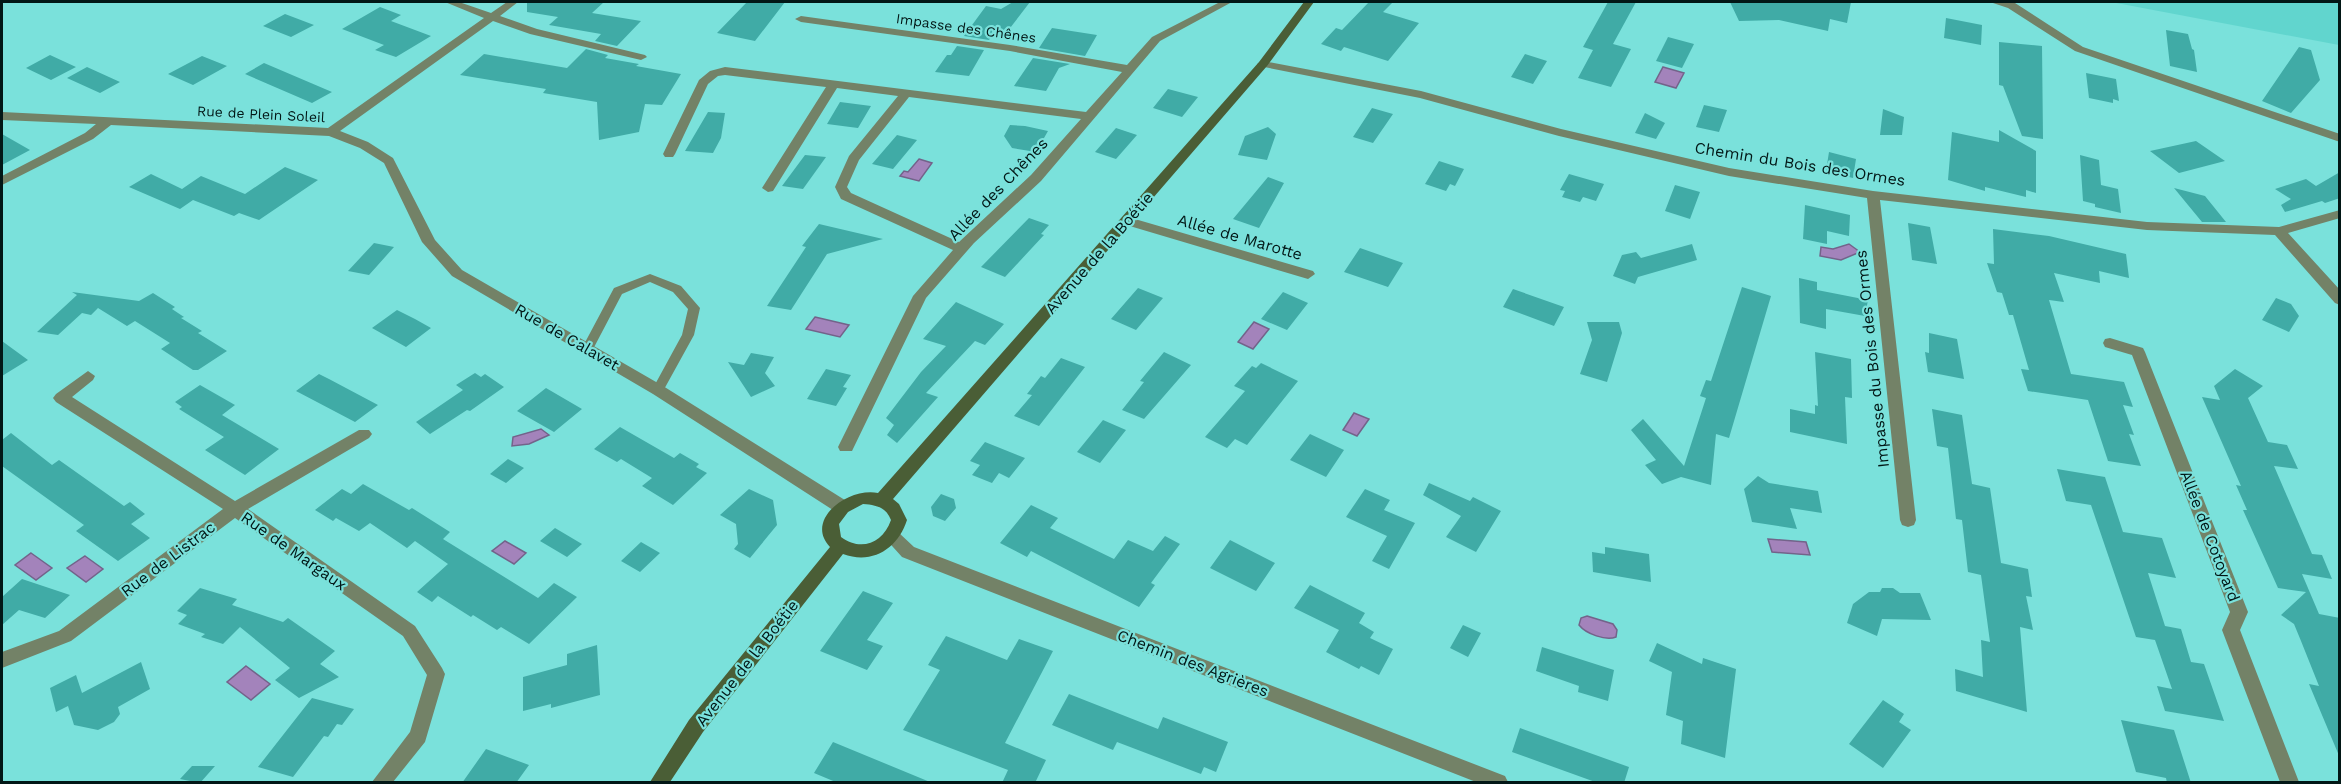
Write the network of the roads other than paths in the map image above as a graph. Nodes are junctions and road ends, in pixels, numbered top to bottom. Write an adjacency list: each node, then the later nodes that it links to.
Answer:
1 (450, 2): 7 (street)
2 (513, 2): 7 (street, Rue de Plein Soleil)
3 (1227, 2): 11 (street, Allée des Chênes)
4 (1309, 2): 10 (main road, Avenue de la Boétie)
5 (1995, 2): 6 (street)
6 (2012, 3): 18 (street)
7 (488, 17): 9 (street); 17 (street, Rue de Plein Soleil)
8 (801, 19): 11 (street, Impasse des Chênes)
9 (641, 57)
10 (1263, 64): 22 (street, Chemin du Bois des Ormes); 24 (main road, Avenue de la Boétie)
11 (1127, 69): 15 (street, Allée des Chênes)
12 (834, 84): 13 (street); 19 (street); 21 (street)
13 (907, 92): 15 (street); 26 (street)
14 (2, 116): 16 (street, Rue de Plein Soleil)
15 (1088, 116): 26 (street, Allée des Chênes)
16 (108, 121): 17 (street, Rue de Plein Soleil); 20 (street)
17 (331, 132): 30 (street, Rue de Calavet)
18 (2340, 138)
19 (669, 154)
20 (2, 181)
21 (768, 188)
22 (1873, 195): 25 (street, Chemin du Bois des Ormes); 38 (street, Impasse du Bois des Ormes)
23 (2340, 214): 25 (street, Chemin du Bois des Ormes)
24 (1128, 221): 27 (street, Allée de Marotte); 35 (main road, Avenue de la Boétie)
25 (2279, 231): 28 (street)
26 (962, 249): 34 (street, Allée des Chênes)
27 (1308, 274)
28 (2340, 300)
29 (2110, 343): 45 (street, Allée de Cotoyard)
30 (587, 350): 32 (street, Rue de Calavet); 32 (lane)
31 (88, 376): 37 (street, Rue de Margaux)
32 (658, 390): 36 (street, Rue de Calavet)
33 (364, 434): 37 (street, Rue de Listrac)
34 (846, 447)
35 (882, 500): 36 (main road); 39 (main road)
36 (842, 507): 40 (main road)
37 (235, 509): 41 (street, Rue de Listrac); 42 (street, Rue de Margaux)
38 (1908, 520)
39 (892, 537): 40 (main road); 44 (street, Chemin des Agrières)
40 (840, 546): 43 (main road, Avenue de la Boétie)
41 (2, 660)
42 (382, 783)
43 (659, 783)
44 (1498, 783)
45 (2290, 783)

